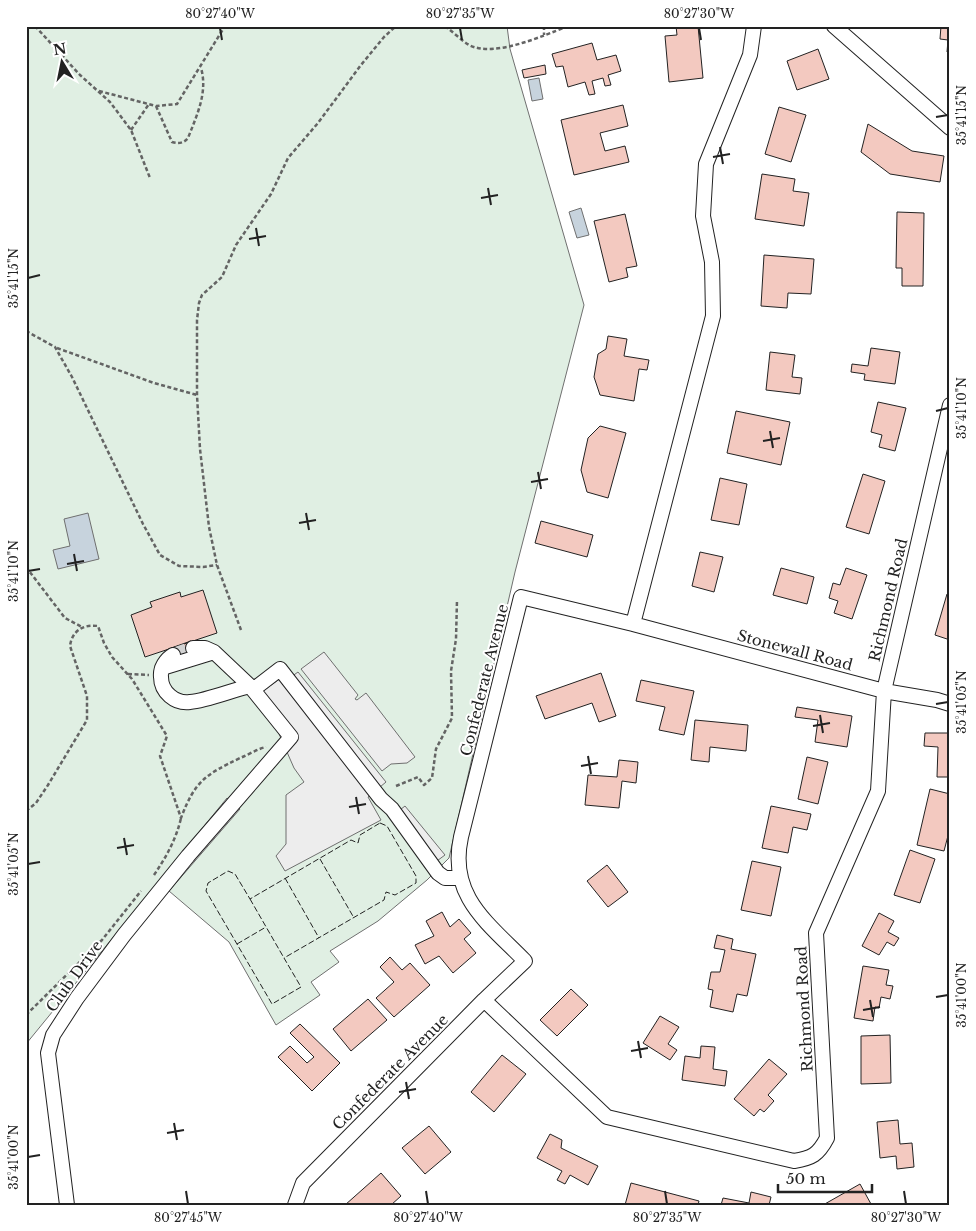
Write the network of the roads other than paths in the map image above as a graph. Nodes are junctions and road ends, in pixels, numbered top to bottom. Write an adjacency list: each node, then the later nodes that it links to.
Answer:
1 (754, 26): 5 (street)
2 (834, 26): 3 (street)
3 (950, 128)
4 (950, 405): 11 (street, Richmond Road)
5 (633, 624): 11 (street, Stonewall Road); 13 (street, Confederate Avenue)
6 (193, 648): 7 (street)
7 (214, 652): 9 (street); 10 (street)
8 (173, 655): 9 (street)
9 (161, 671): 10 (street)
10 (252, 688): 13 (street); 15 (street, Club Drive)
11 (884, 691): 12 (street, Stonewall Road); 14 (street, Richmond Road)
12 (950, 704)
13 (460, 878): 14 (street, Confederate Avenue)
14 (484, 1000): 16 (street, Confederate Avenue)
15 (67, 1205)
16 (295, 1205)

